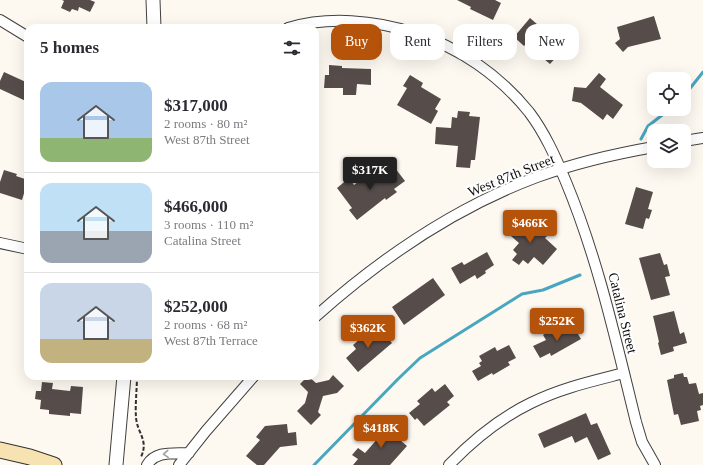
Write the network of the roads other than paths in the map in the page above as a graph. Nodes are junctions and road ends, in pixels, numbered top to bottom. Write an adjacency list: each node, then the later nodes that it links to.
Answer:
1 (153, 0): 3 (street)
2 (0, 20): 5 (street)
3 (154, 24)
4 (309, 24): 9 (street, Catalina Street)
5 (24, 35)
6 (703, 138): 7 (street)
7 (691, 140)
8 (647, 148): 9 (street, West 87th Street)
9 (561, 169): 12 (street, West 87th Street); 13 (street, Catalina Street)
10 (0, 243): 11 (street)
11 (24, 248)
12 (319, 314)
13 (624, 373): 22 (street); 23 (street, Catalina Street)
14 (124, 380): 20 (street)
15 (250, 380): 17 (street)
16 (0, 450): 19 (main road)
17 (189, 453): 18 (street, one-way to 18); 21 (street)
18 (142, 464)
19 (54, 465)
20 (116, 465)
21 (179, 465)
22 (449, 465)
23 (655, 465)

